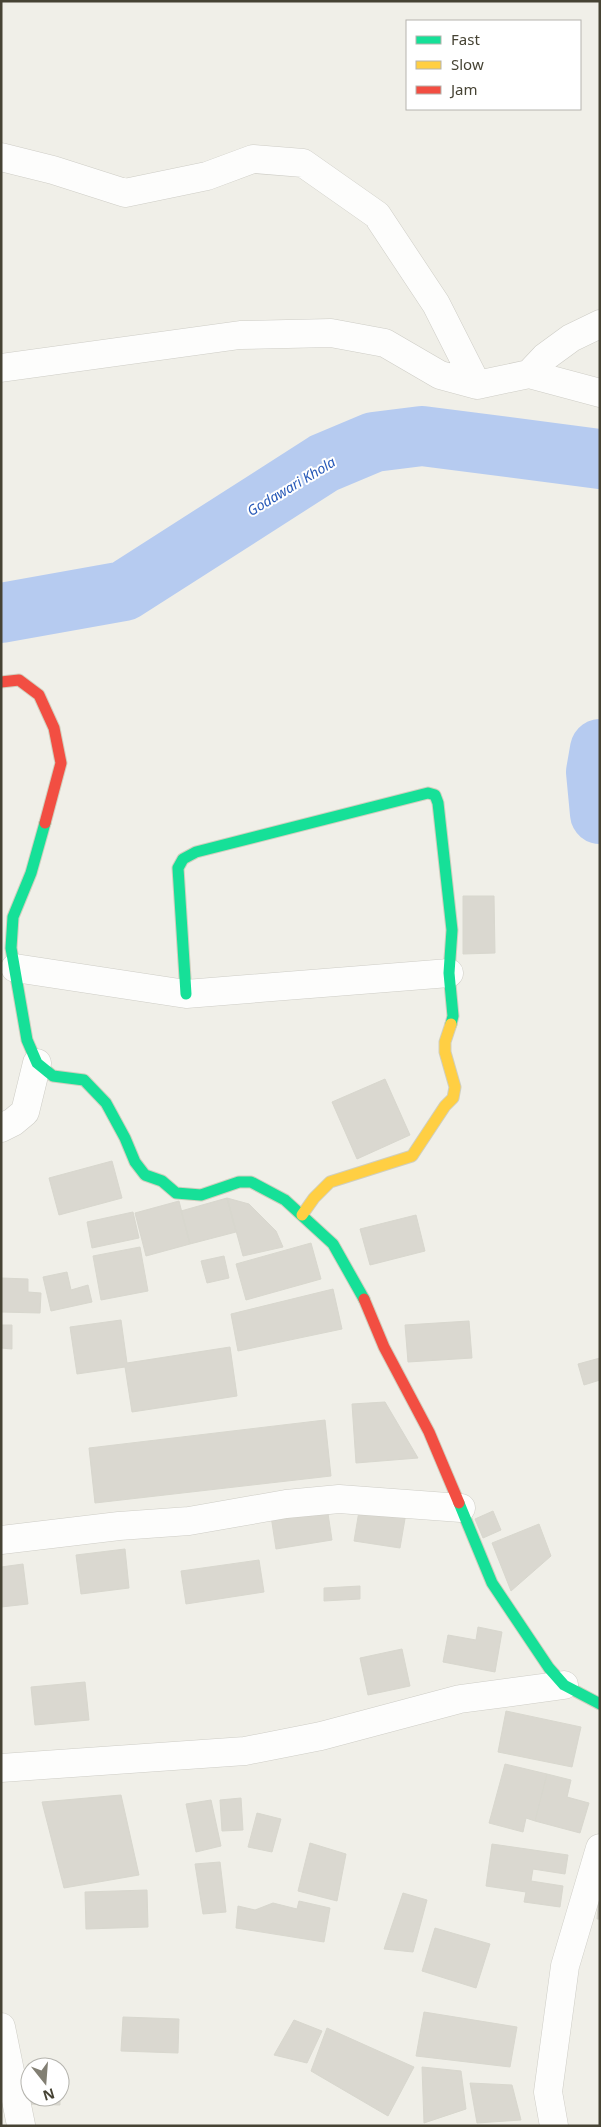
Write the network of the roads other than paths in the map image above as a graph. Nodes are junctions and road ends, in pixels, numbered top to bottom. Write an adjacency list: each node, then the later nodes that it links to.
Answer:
1 (1, 156): 5 (street)
2 (600, 324): 4 (street)
3 (1, 368): 5 (street)
4 (529, 374): 5 (street); 6 (street)
5 (477, 384)
6 (600, 393)
7 (1, 682): 8 (street)
8 (7, 918): 9 (street)
9 (15, 968): 11 (street); 12 (street)
10 (450, 973): 11 (street); 11 (street); 14 (street)
11 (186, 994)
12 (37, 1063): 13 (street); 14 (street)
13 (1, 1128)
14 (302, 1215): 15 (street)
15 (462, 1508): 16 (street); 17 (street)
16 (1, 1540)
17 (564, 1685): 18 (street); 19 (street)
18 (600, 1704)
19 (1, 1768)
20 (600, 1848): 23 (street)
21 (1, 2027): 22 (street)
22 (21, 2125)
23 (554, 2126)

